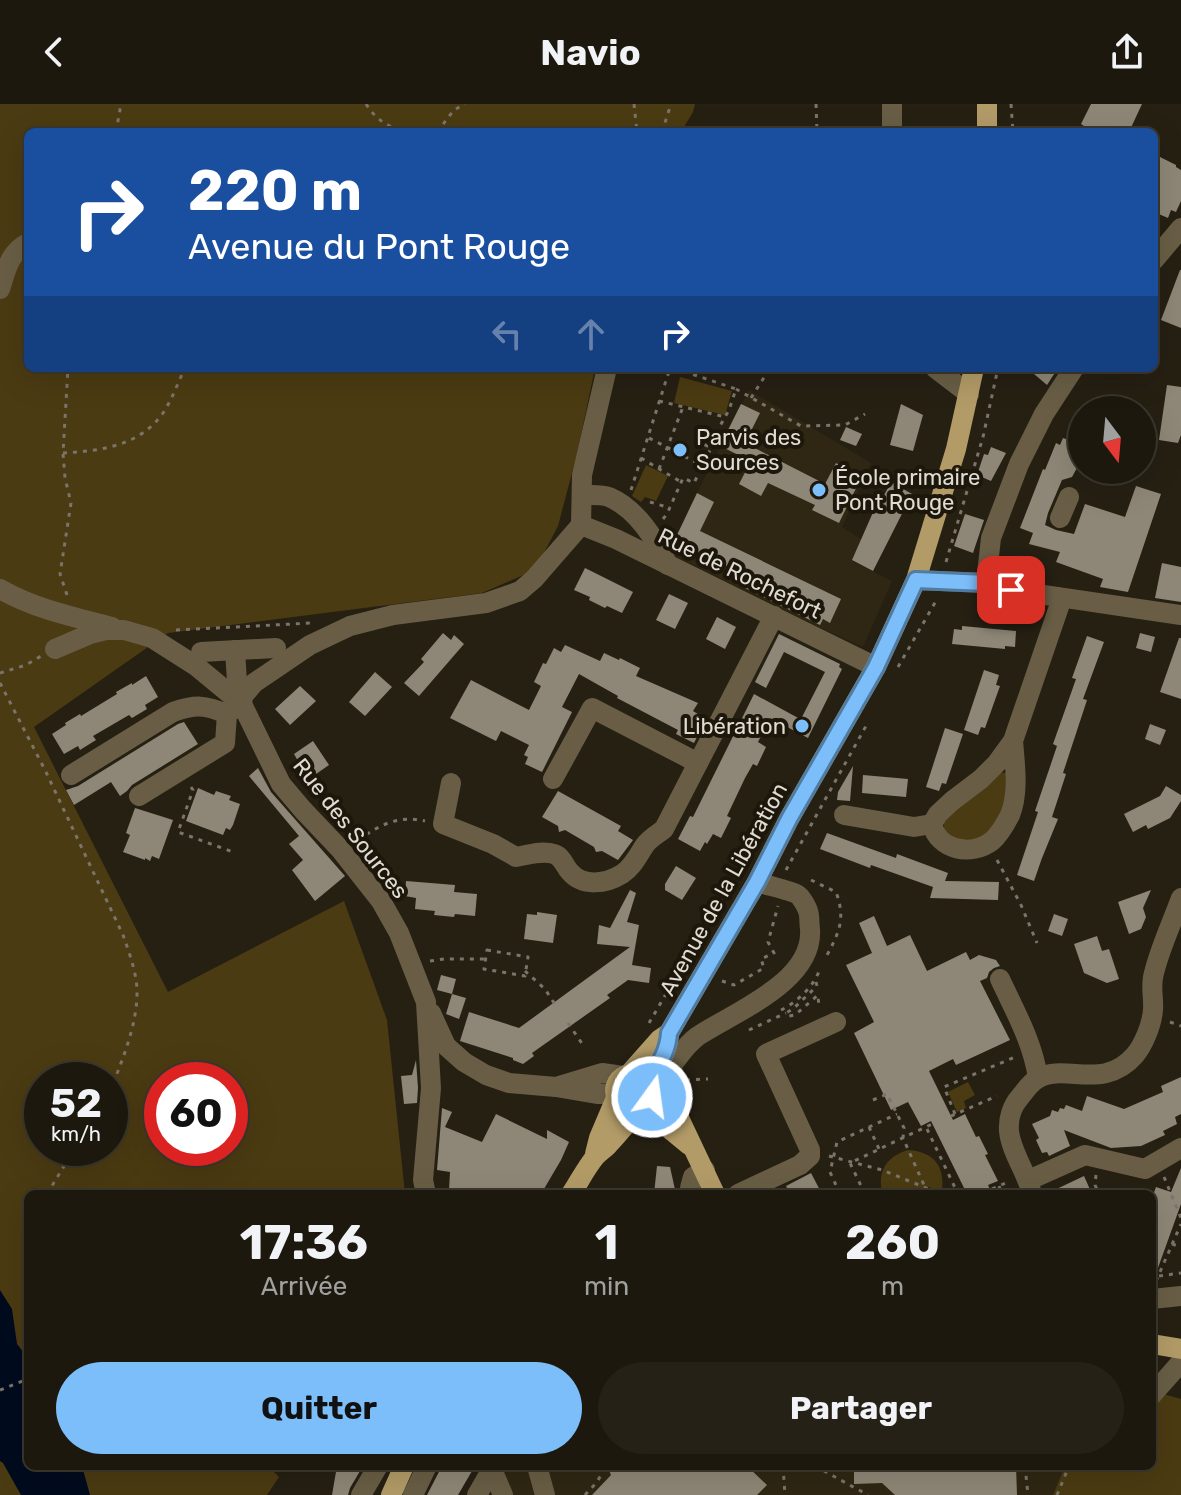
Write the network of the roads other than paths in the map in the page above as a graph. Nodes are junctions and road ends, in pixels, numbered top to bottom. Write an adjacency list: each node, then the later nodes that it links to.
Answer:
1 (892, 104): 3 (street)
2 (987, 104): 4 (main road)
3 (892, 128)
4 (987, 128)
5 (1181, 228): 7 (street)
6 (24, 245): 8 (street)
7 (1158, 255)
8 (0, 289)
9 (606, 372): 14 (street)
10 (940, 372): 13 (street)
11 (973, 372): 13 (main road, Avenue de la Libération)
12 (1071, 372): 20 (street)
13 (969, 394): 19 (main road, Avenue de la Libération)
14 (583, 495): 17 (street); 18 (street)
15 (1069, 497): 16 (street)
16 (1060, 518)
17 (581, 525): 18 (street, Rue de Rochefort); 31 (street)
18 (668, 565): 24 (street, Rue de Rochefort)
19 (916, 580): 20 (street); 30 (main road, Avenue de la Libération)
20 (986, 583): 22 (street)
21 (0, 589): 25 (street, Rue des Sources)
22 (1062, 598): 23 (street); 32 (street)
23 (1181, 615)
24 (774, 616): 30 (street, Rue de Rochefort); 33 (street)
25 (129, 631): 27 (street); 31 (street, Rue des Sources)
26 (276, 648): 28 (street)
27 (55, 649)
28 (235, 650): 29 (street); 31 (street)
29 (201, 652)
30 (876, 667): 40 (main road, Avenue de la Libération)
31 (237, 705): 34 (street); 37 (street); 43 (street, Rue des Sources)
32 (1013, 741): 39 (street); 39 (street)
33 (698, 763): 35 (street); 36 (street)
34 (71, 775)
35 (553, 779)
36 (451, 783)
37 (139, 796)
38 (844, 815): 39 (street)
39 (932, 824)
40 (757, 882): 46 (main road, Avenue de la Libération); 46 (street)
41 (1181, 898): 45 (street)
42 (1000, 979): 45 (street)
43 (426, 1002): 46 (street); 53 (street, Rue des Sources)
44 (829, 1024): 57 (street)
45 (1037, 1071): 52 (street)
46 (633, 1084): 47 (main road, Avenue de la Libération); 47 (main road); 49 (main road); 50 (main road, Avenue de la Libération)
47 (642, 1109): 49 (main road); 50 (main road, Avenue de la Libération)
48 (1181, 1148): 52 (street)
49 (695, 1151): 51 (main road)
50 (594, 1158): 54 (main road, Avenue de la Libération)
51 (705, 1170): 55 (street); 56 (main road)
52 (1029, 1183)
53 (425, 1190)
54 (578, 1190)
55 (691, 1190)
56 (713, 1190)
57 (747, 1190)
58 (1156, 1293): 59 (street)
59 (1181, 1296)
60 (1156, 1345): 61 (main road)
61 (1181, 1349)
62 (1181, 1362): 63 (street)
63 (1156, 1390)
64 (376, 1470): 70 (street)
65 (402, 1470): 71 (main road)
66 (425, 1470): 72 (street)
67 (491, 1470): 73 (street)
68 (493, 1470): 74 (street)
69 (538, 1470): 75 (street)
70 (361, 1495)
71 (391, 1495)
72 (413, 1495)
73 (477, 1495)
74 (503, 1495)
75 (545, 1495)

